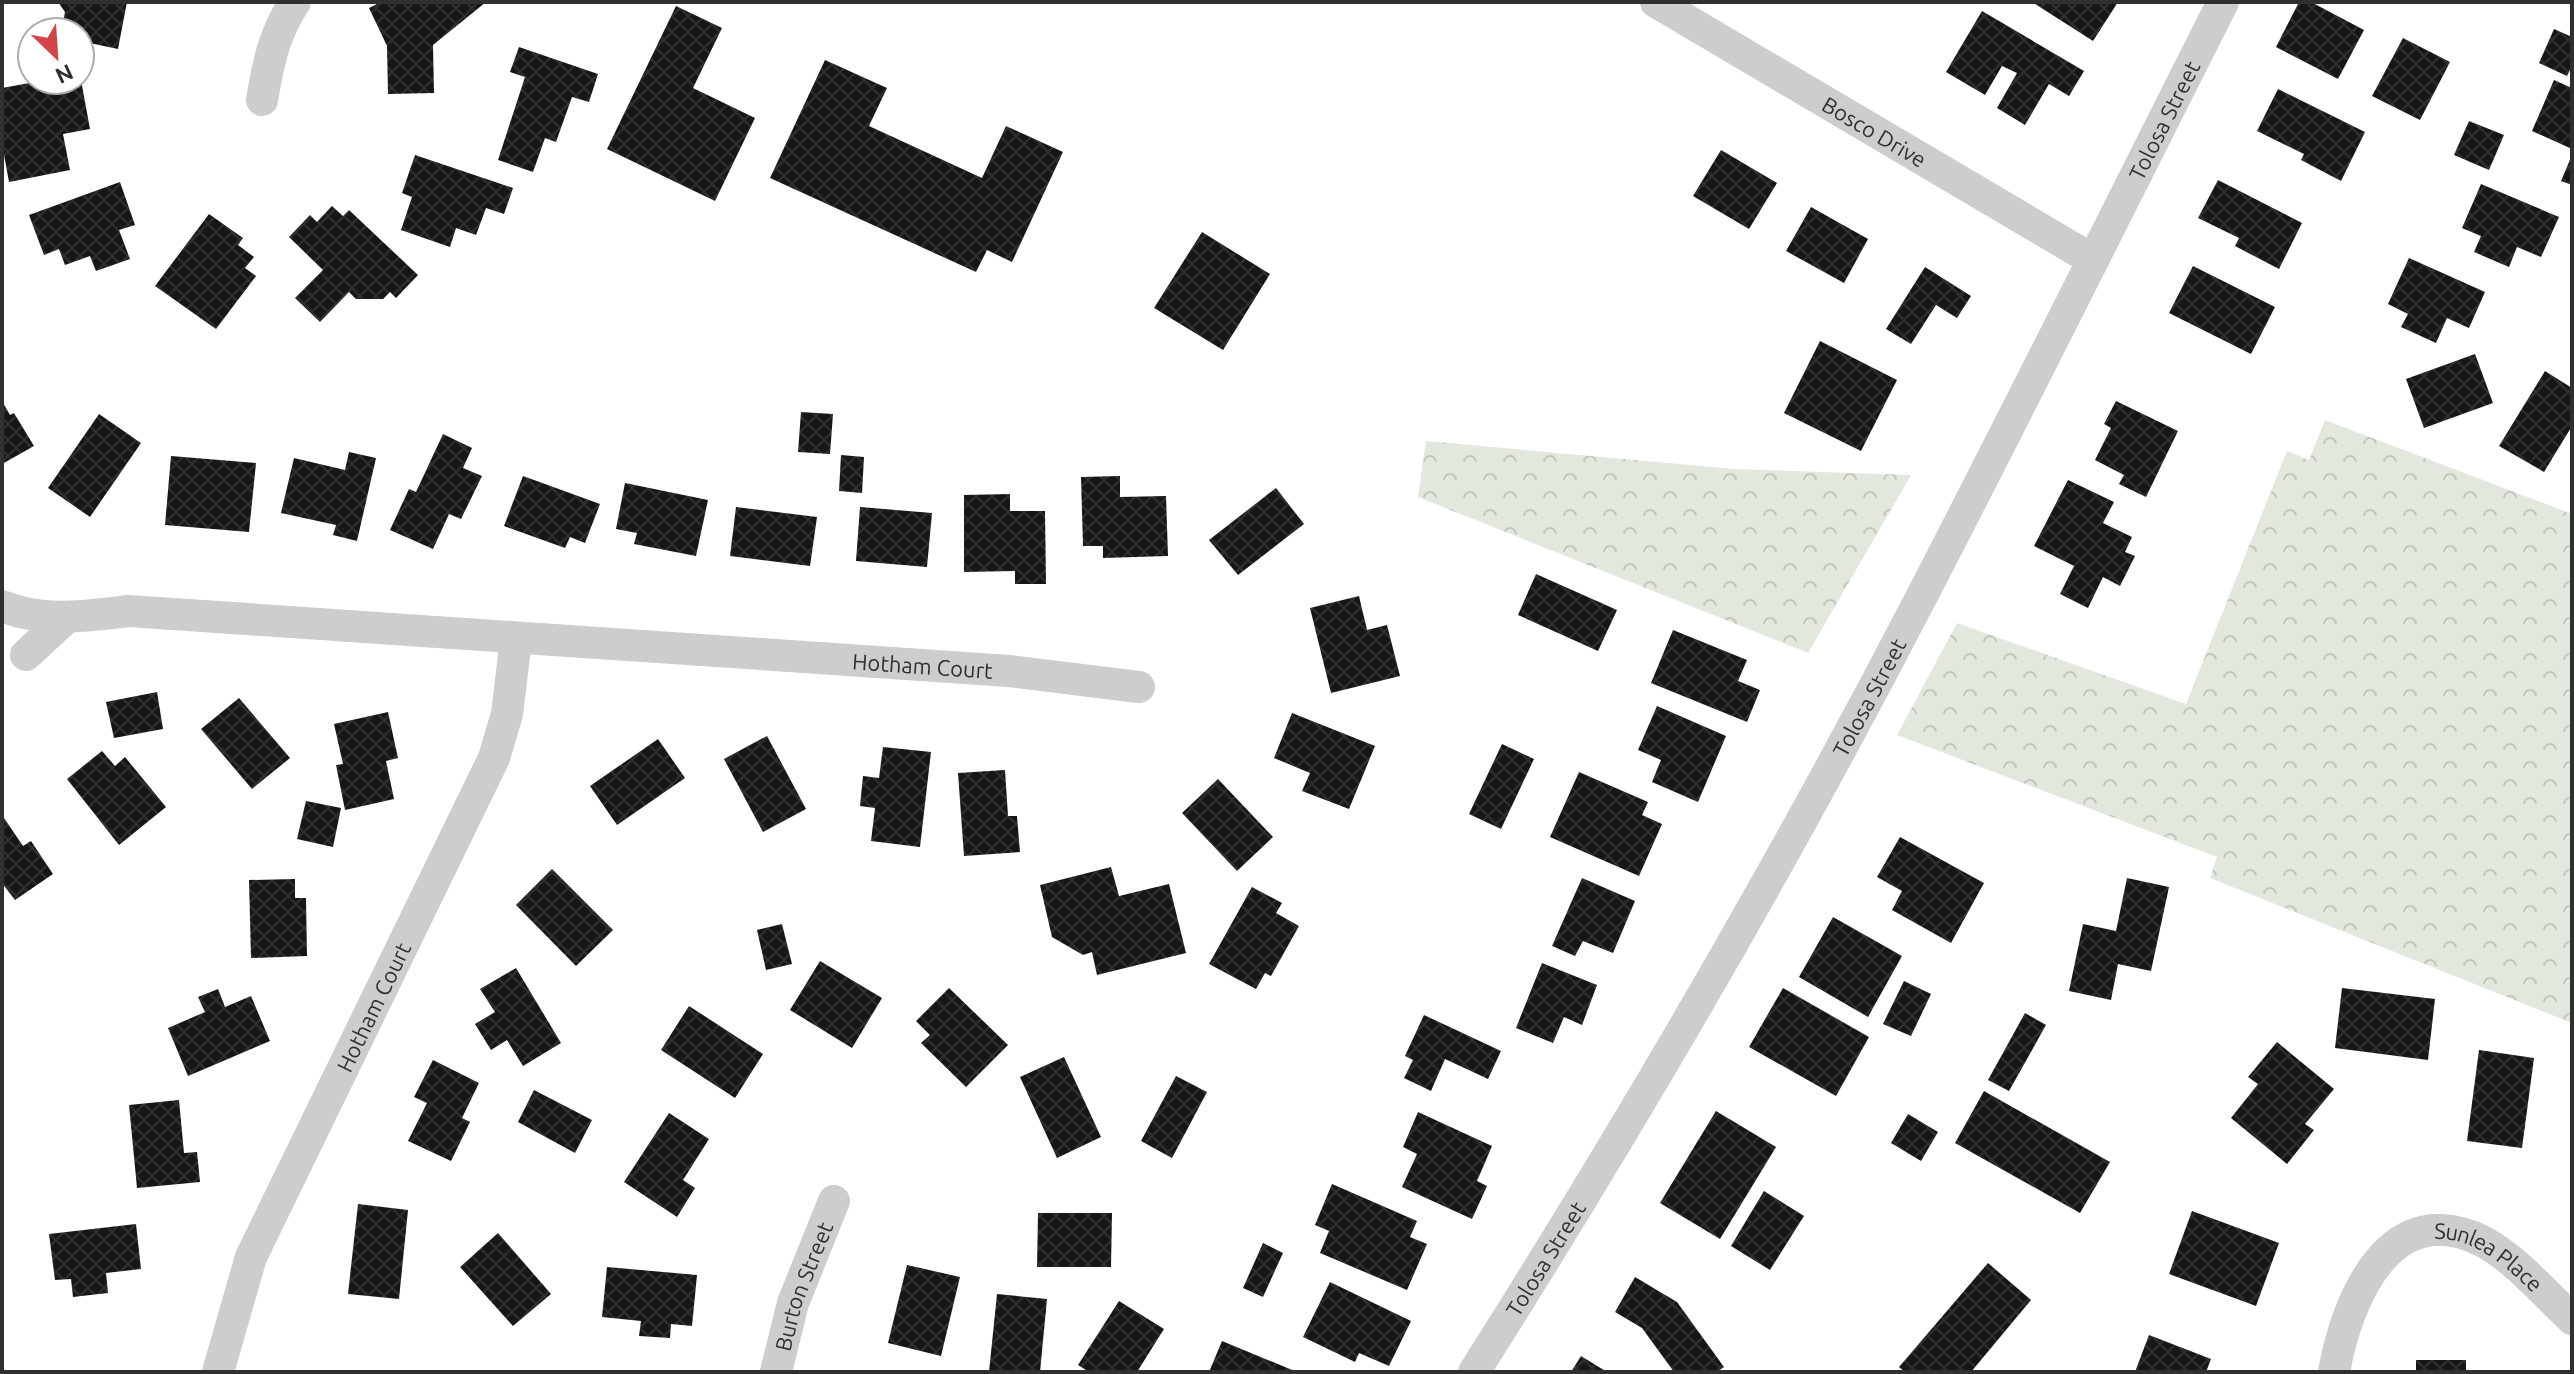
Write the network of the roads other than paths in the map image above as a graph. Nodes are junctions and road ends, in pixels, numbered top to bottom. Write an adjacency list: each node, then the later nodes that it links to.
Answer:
1 (295, 2): 4 (street)
2 (1656, 2): 5 (street, Bosco Drive)
3 (2223, 2): 5 (street, Tolosa Street)
4 (262, 100)
5 (2093, 260): 15 (street, Tolosa Street)
6 (2, 606): 7 (street, Hotham Court)
7 (66, 618): 8 (street, Hotham Court); 9 (street)
8 (516, 639): 10 (street, Hotham Court); 13 (street, Hotham Court)
9 (26, 655)
10 (1139, 687)
11 (834, 1201): 14 (street, Burton Street)
12 (2572, 1319): 16 (street, Sunlea Place)
13 (218, 1372)
14 (776, 1372)
15 (1474, 1372)
16 (2334, 1372)

